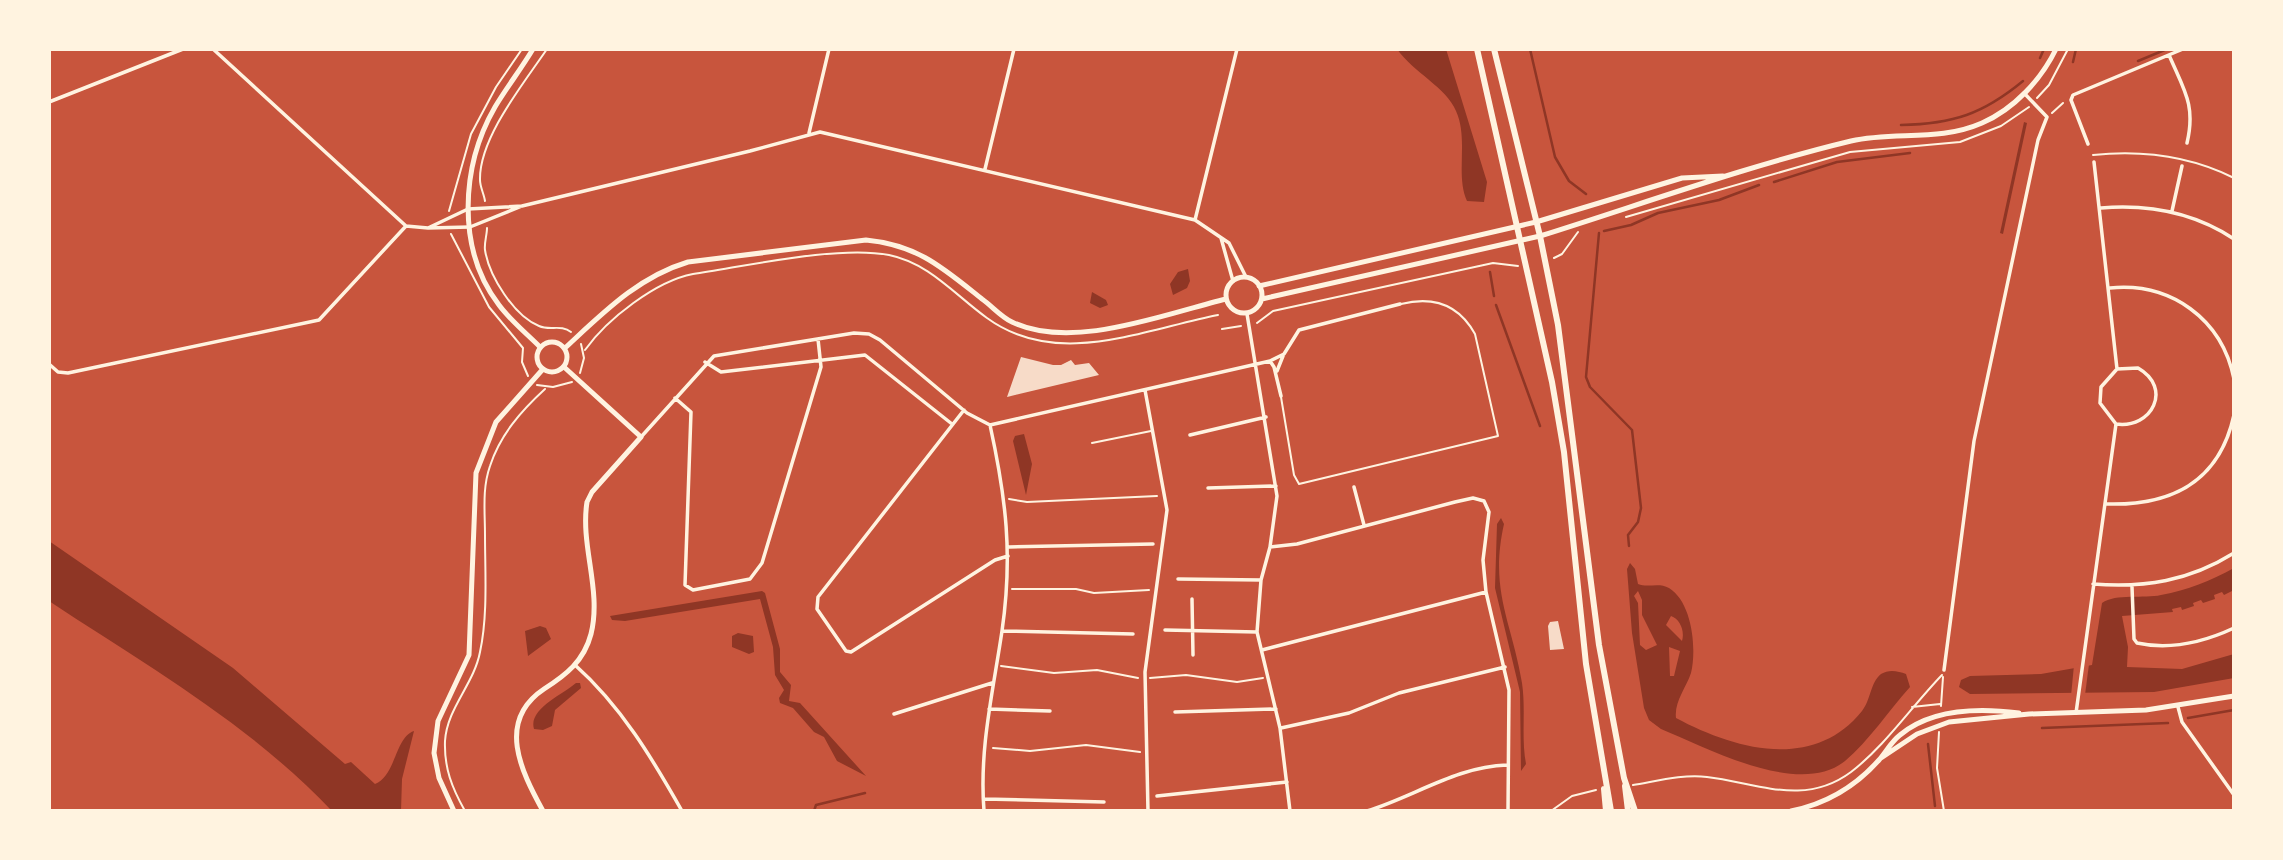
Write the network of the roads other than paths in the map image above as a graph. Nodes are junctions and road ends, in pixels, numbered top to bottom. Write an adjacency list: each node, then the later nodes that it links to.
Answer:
1 (183, 49): 13 (street)
2 (213, 49): 27 (street)
3 (533, 49): 22 (street)
4 (829, 49): 14 (street)
5 (1014, 49): 19 (street)
6 (1237, 49): 25 (street)
7 (1477, 49): 29 (main road)
8 (1494, 49): 26 (main road)
9 (2056, 49): 12 (street)
10 (2183, 49): 11 (street)
11 (2169, 55): 15 (street); 16 (street)
12 (2024, 93): 20 (street); 96 (street)
13 (49, 102)
14 (809, 133): 19 (street); 21 (street)
15 (2088, 144)
16 (2187, 144)
17 (2094, 162): 23 (street)
18 (2182, 166): 24 (street)
19 (985, 169): 25 (street)
20 (1730, 176): 26 (street); 32 (street)
21 (522, 206): 22 (street); 28 (street)
22 (468, 208): 28 (street); 30 (street)
23 (2101, 208): 24 (street); 38 (street)
24 (2172, 211): 33 (street)
25 (1195, 220): 31 (street)
26 (1536, 222): 29 (street); 32 (main road)
27 (406, 226): 30 (street); 50 (street)
28 (470, 226): 30 (street); 44 (street)
29 (1519, 226): 34 (main road); 37 (street)
30 (428, 228)
31 (1220, 236): 35 (street); 36 (street)
32 (1540, 236): 34 (street); 113 (main road)
33 (2234, 239)
34 (1522, 240): 40 (street); 122 (main road)
35 (1245, 277): 36 (street); 37 (street)
36 (1233, 281): 39 (street)
37 (1259, 286): 40 (street)
38 (2110, 288): 54 (street); 56 (street)
39 (1226, 299): 42 (street); 45 (street)
40 (1262, 299): 42 (street)
41 (1400, 304): 46 (street); 58 (lane)
42 (1247, 314): 51 (street)
43 (818, 339): 47 (street); 49 (street); 60 (street)
44 (540, 347): 45 (street); 53 (street)
45 (565, 348): 52 (street)
46 (1284, 354): 48 (street); 55 (street)
47 (821, 360): 49 (street); 59 (street); 63 (street)
48 (1270, 361): 51 (street); 55 (street)
49 (705, 362): 59 (street)
50 (49, 363)
51 (1256, 363): 57 (street); 62 (street)
52 (564, 367): 53 (street); 68 (street)
53 (542, 369): 114 (street)
54 (2118, 369): 65 (street); 65 (street)
55 (1277, 377): 58 (street)
56 (2234, 379)
57 (1145, 390): 64 (street); 66 (street)
58 (1281, 396)
59 (675, 397): 68 (street)
60 (964, 410): 63 (street); 64 (street)
61 (2234, 415): 73 (street)
62 (1266, 417): 67 (street); 70 (street)
63 (952, 424): 79 (street)
64 (990, 425): 76 (street)
65 (2116, 425): 73 (street)
66 (1152, 430): 69 (lane); 118 (street)
67 (1190, 435)
68 (641, 437): 94 (street)
69 (1092, 443)
70 (1277, 486): 72 (street); 77 (street)
71 (1354, 487): 74 (street)
72 (1208, 488)
73 (2106, 504): 82 (street)
74 (1364, 525): 77 (street); 84 (street)
75 (1153, 544): 76 (street)
76 (1008, 547): 79 (street)
77 (1270, 547): 81 (street)
78 (2234, 553): 83 (street)
79 (1008, 556): 89 (street)
80 (1178, 579): 81 (street)
81 (1261, 580): 90 (street)
82 (2093, 584): 83 (street); 104 (street)
83 (2132, 587): 86 (street)
84 (1486, 592): 92 (street); 95 (street)
85 (1192, 599): 87 (street)
86 (2234, 628)
87 (1192, 629): 88 (street); 90 (street); 93 (street)
88 (1165, 630)
89 (1002, 631): 91 (street); 97 (street)
90 (1257, 632): 92 (street)
91 (1133, 634)
92 (1262, 650): 101 (street)
93 (1193, 654)
94 (576, 665): 115 (street); 116 (street)
95 (1505, 667): 106 (street); 107 (street)
96 (1943, 672)
97 (992, 683): 100 (street); 105 (street)
98 (2234, 696): 99 (street)
99 (2178, 707): 104 (street); 109 (street)
100 (989, 709): 102 (street); 111 (street)
101 (1276, 709): 103 (street); 106 (street)
102 (1050, 711)
103 (1175, 712)
104 (2076, 713): 123 (street)
105 (894, 714)
106 (1280, 729): 108 (street)
107 (1507, 765): 120 (street); 121 (street)
108 (1287, 782): 110 (street); 119 (street)
109 (2234, 795)
110 (1157, 796)
111 (983, 799): 112 (street); 117 (street)
112 (1104, 802)
113 (1632, 810)
114 (454, 811)
115 (543, 811)
116 (682, 811)
117 (984, 811)
118 (1148, 811)
119 (1290, 811)
120 (1367, 811)
121 (1508, 811)
122 (1608, 811)
123 (1791, 811)

